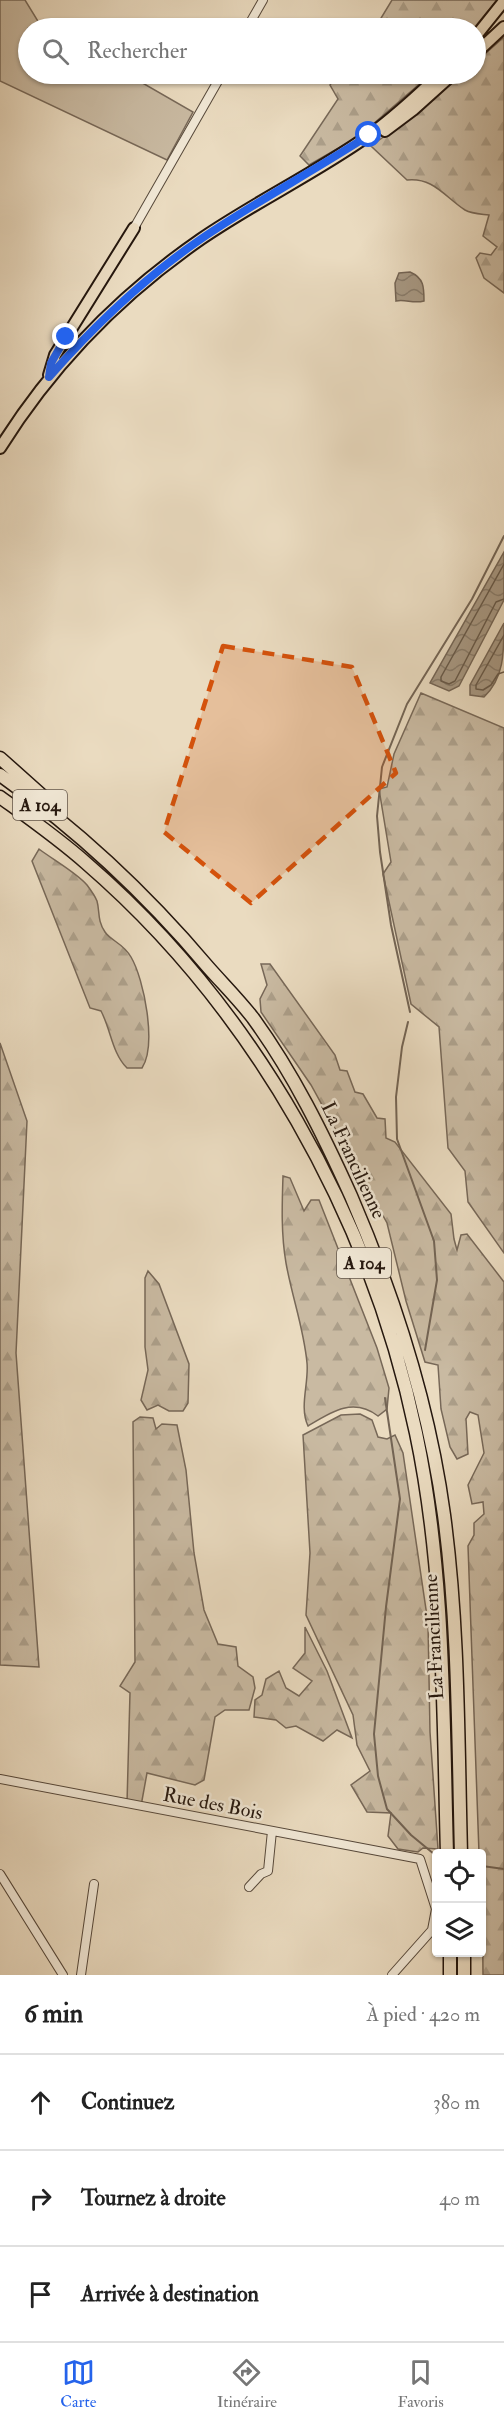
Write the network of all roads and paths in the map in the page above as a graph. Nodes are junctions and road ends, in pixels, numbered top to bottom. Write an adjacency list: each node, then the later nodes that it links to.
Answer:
1 (263, 0): 3 (street)
2 (504, 1): 4 (main road)
3 (253, 18)
4 (486, 24)
5 (504, 27): 6 (main road)
6 (486, 44)
7 (216, 84): 11 (street)
8 (428, 84): 10 (main road)
9 (442, 84): 10 (main road)
10 (329, 161): 12 (main road)
11 (134, 228): 13 (main road)
12 (101, 322): 13 (main road); 15 (main road)
13 (49, 377): 14 (main road)
14 (0, 448)
15 (0, 458)
16 (0, 758): 19 (highway)
17 (0, 775): 19 (highway, La Francilienne / A 104)
18 (0, 797): 22 (highway, La Francilienne / A 104)
19 (78, 837): 23 (highway, La Francilienne / A 104)
20 (0, 1779): 21 (street, Rue des Bois)
21 (272, 1831): 26 (street); 27 (street, Rue des Bois)
22 (447, 1849)
23 (461, 1849)
24 (0, 1874): 31 (street)
25 (94, 1884): 32 (street)
26 (249, 1887)
27 (434, 1903)
28 (432, 1930): 33 (street)
29 (450, 1957): 34 (highway)
30 (464, 1957): 35 (highway)
31 (63, 1975)
32 (81, 1975)
33 (392, 1975)
34 (450, 1975)
35 (464, 1975)

